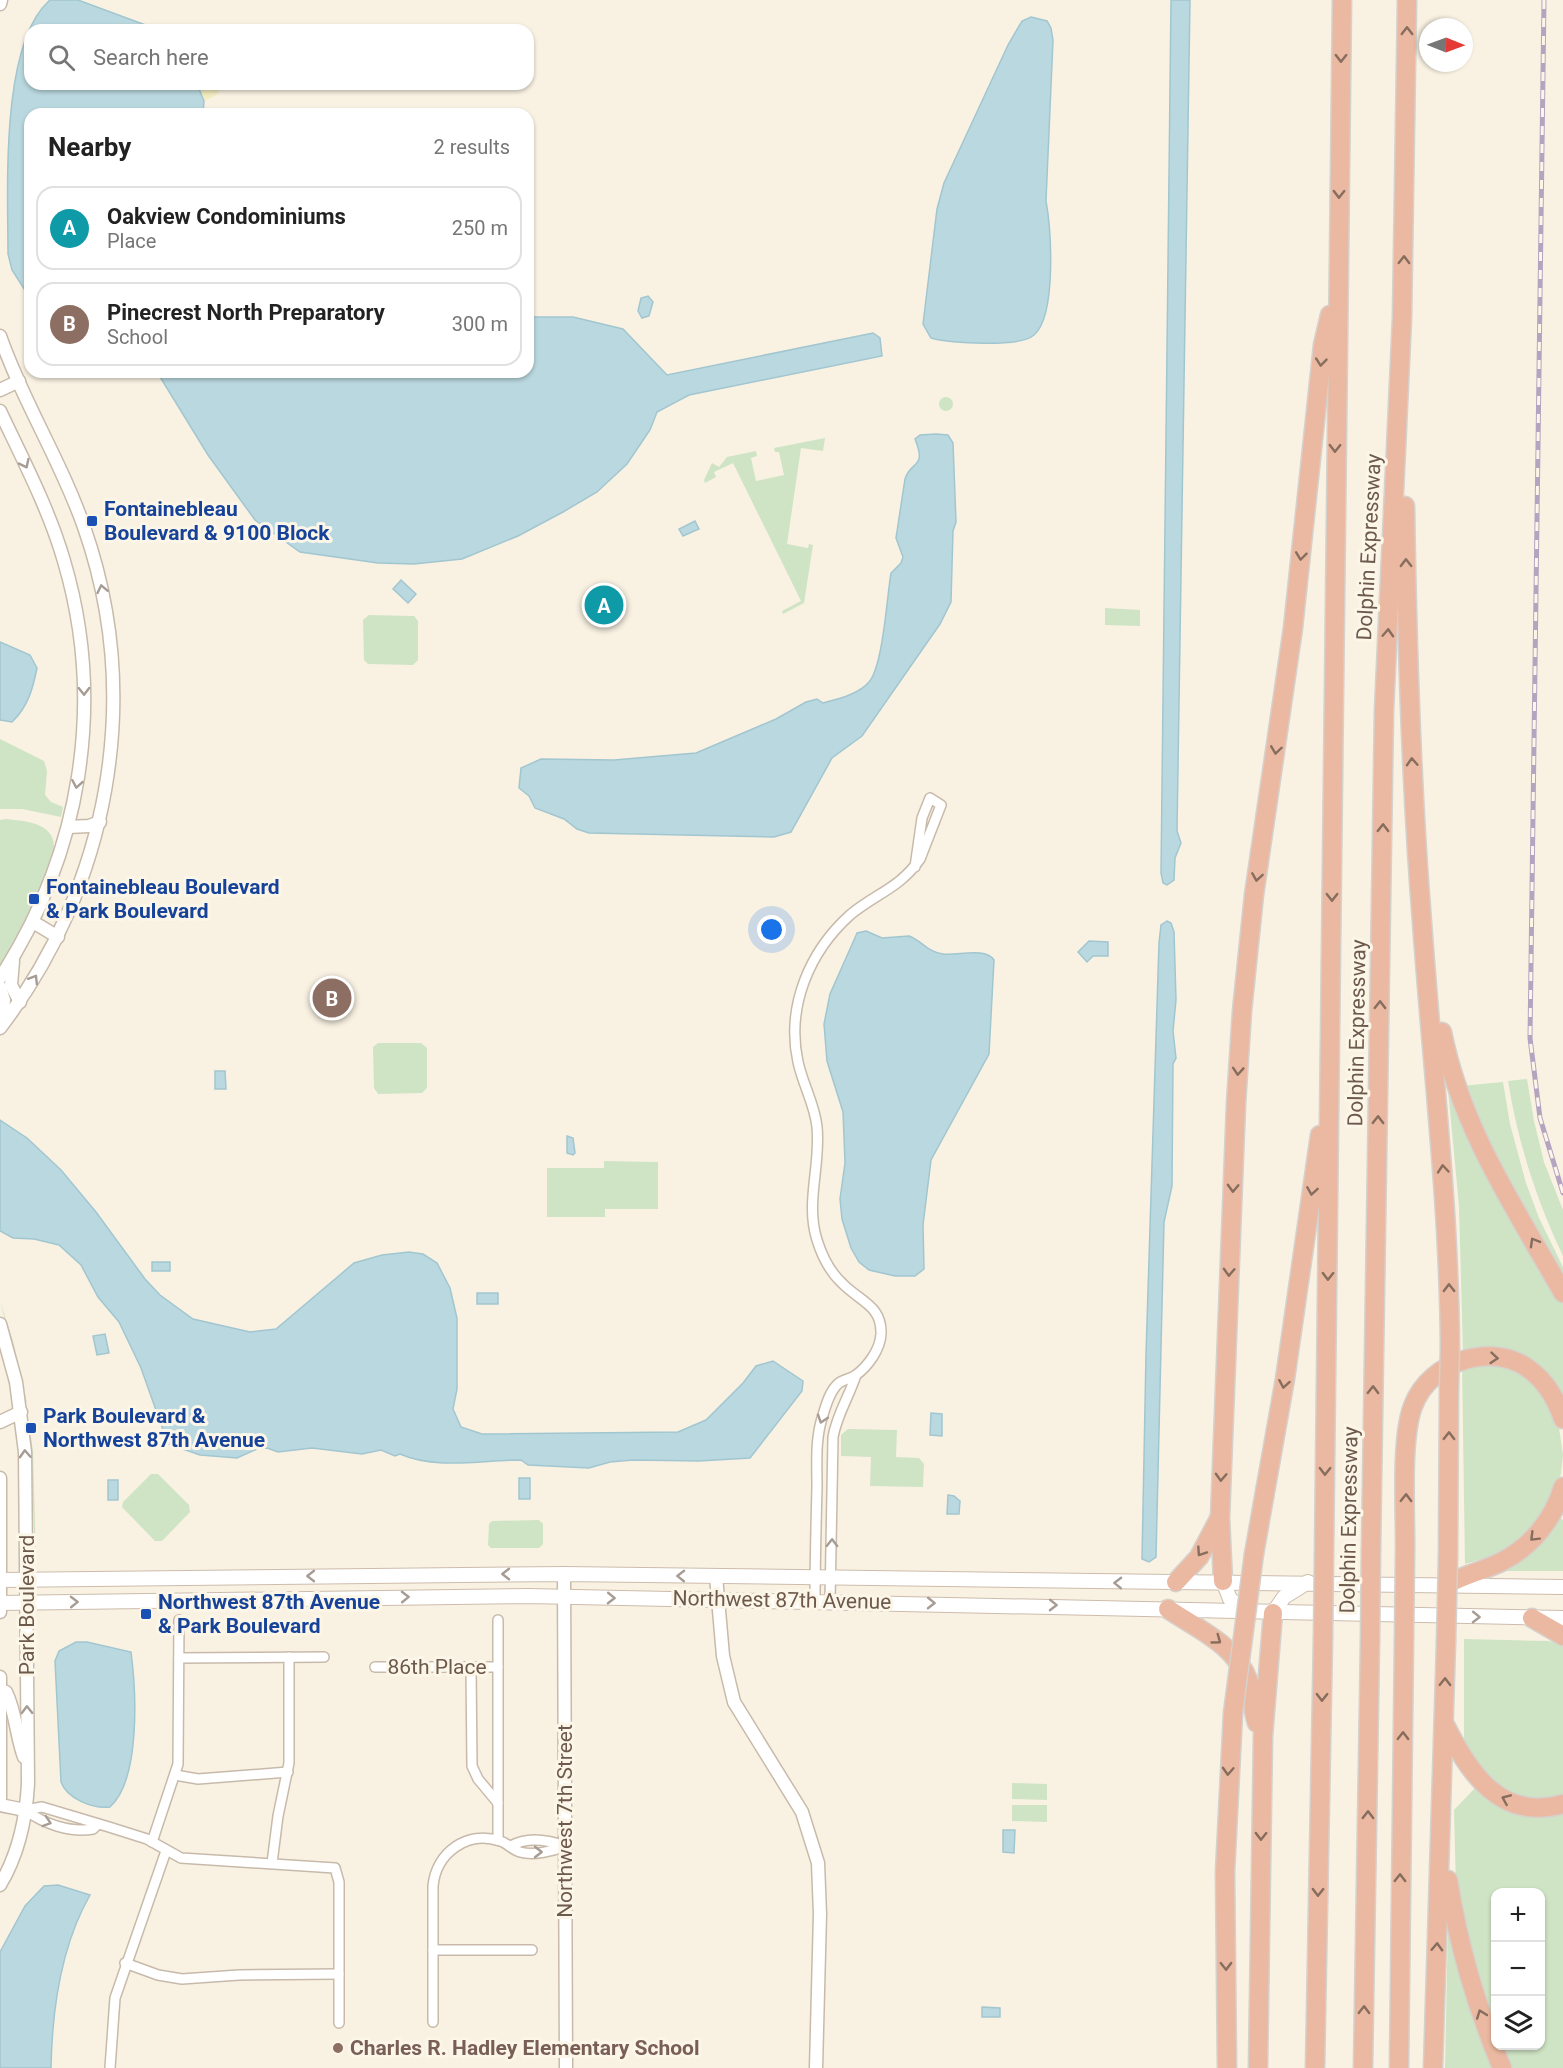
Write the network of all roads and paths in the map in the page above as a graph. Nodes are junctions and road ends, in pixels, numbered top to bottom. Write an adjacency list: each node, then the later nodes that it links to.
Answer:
1 (1342, 0): 3 (highway, Dolphin Expressway, one-way to 3)
2 (1407, 0): 4 (highway, Dolphin Expressway, one-way to 2)
3 (1338, 285): 20 (highway, Dolphin Expressway, one-way to 20); 29 (highway, one-way to 29)
4 (1402, 318): 13 (highway, one-way to 4); 96 (highway, Dolphin Expressway, one-way to 4, bridge)
5 (0, 336): 6 (street)
6 (18, 381): 7 (street); 9 (street, one-way to 6)
7 (0, 390)
8 (0, 411): 10 (street, one-way to 10)
9 (100, 822): 10 (street); 14 (street)
10 (68, 827): 12 (street)
11 (915, 867): 11 (street); 23 (street)
12 (33, 922): 14 (street); 15 (street)
13 (1422, 925): 21 (highway, one-way to 13); 66 (highway, one-way to 13, bridge)
14 (58, 937): 18 (street, one-way to 14)
15 (14, 957): 16 (street); 18 (street)
16 (0, 978)
17 (0, 987): 19 (street)
18 (20, 1002): 19 (street)
19 (0, 1028)
20 (1331, 1071): 93 (highway, one-way to 93, bridge); 95 (highway, Dolphin Expressway, one-way to 95, bridge)
21 (1563, 1293)
22 (0, 1324): 24 (street, Park Boulevard)
23 (856, 1375): 33 (street, one-way to 33); 34 (street, one-way to 23)
24 (21, 1412): 26 (street); 36 (street, Park Boulevard, one-way to 24)
25 (1563, 1419): 87 (highway, one-way to 25, bridge)
26 (0, 1422)
27 (0, 1478): 35 (street, Park Boulevard)
28 (1563, 1487): 40 (highway, one-way to 40)
29 (1220, 1518): 37 (highway); 38 (highway, one-way to 38)
30 (564, 1574): 31 (main road, Northwest 87th Avenue, one-way to 30); 32 (main road, Northwest 87th Avenue, one-way to 32); 42 (street, Northwest 7th Street)
31 (716, 1576): 33 (main road, Northwest 87th Avenue); 43 (street)
32 (189, 1578): 36 (main road, Northwest 87th Avenue); 44 (main road)
33 (815, 1578): 34 (main road, Northwest 87th Avenue); 45 (street)
34 (831, 1578): 38 (main road, Northwest 87th Avenue, one-way to 34); 46 (street)
35 (1, 1580): 36 (main road, Northwest 87th Avenue); 47 (street, Park Boulevard)
36 (26, 1580): 48 (street, Park Boulevard)
37 (1223, 1581): 38 (main road, Northwest 87th Avenue); 39 (main road, Northwest 87th Avenue); 51 (main road)
38 (1176, 1582)
39 (1308, 1582): 40 (main road, Northwest 87th Avenue); 52 (main road)
40 (1449, 1584): 41 (main road, Northwest 87th Avenue)
41 (1563, 1587)
42 (565, 1597): 43 (main road, Northwest 87th Avenue, one-way to 43); 44 (main road, Northwest 87th Avenue, one-way to 42); 79 (street, Northwest 7th Street)
43 (719, 1599): 45 (main road, Northwest 87th Avenue); 92 (street)
44 (189, 1601): 48 (main road, Northwest 87th Avenue, one-way to 44)
45 (815, 1601): 46 (main road, Northwest 87th Avenue)
46 (830, 1601): 49 (main road, Northwest 87th Avenue, one-way to 49)
47 (0, 1603): 48 (main road, Northwest 87th Avenue); 50 (street, Park Boulevard)
48 (25, 1603): 68 (street, Park Boulevard, one-way to 48)
49 (1168, 1609): 51 (main road, Northwest 87th Avenue); 67 (highway, one-way to 67)
50 (0, 1612)
51 (1251, 1613): 52 (main road, Northwest 87th Avenue)
52 (1273, 1614): 53 (main road, Northwest 87th Avenue, one-way to 53); 67 (highway)
53 (1532, 1618): 54 (main road, Northwest 87th Avenue); 57 (highway)
54 (1563, 1618)
55 (179, 1620): 60 (street)
56 (498, 1620): 63 (street)
57 (1563, 1636)
58 (289, 1657): 59 (street); 60 (street); 69 (street)
59 (324, 1657)
60 (179, 1658): 70 (street)
61 (375, 1667): 62 (street, 86th Place)
62 (471, 1667): 63 (street, 86th Place); 72 (street)
63 (498, 1667): 72 (street)
64 (0, 1677): 65 (street, Park Boulevard)
65 (0, 1690): 68 (street); 71 (street, Park Boulevard)
66 (1444, 1722): 73 (highway, one-way to 66); 77 (highway)
67 (1263, 1736): 94 (highway, one-way to 94)
68 (27, 1763): 75 (street, Park Boulevard)
69 (288, 1772): 70 (street); 81 (street)
70 (175, 1775): 78 (street)
71 (0, 1799)
72 (498, 1803): 76 (street)
73 (1563, 1804)
74 (0, 1805): 75 (street)
75 (26, 1810): 78 (street); 82 (street, Park Boulevard)
76 (498, 1840): 79 (street); 83 (street)
77 (1442, 1840): 99 (highway, one-way to 77); 100 (highway, one-way to 77)
78 (152, 1842): 80 (street)
79 (566, 1846): 91 (street, Northwest 7th Street)
80 (166, 1851): 81 (street); 85 (street)
81 (273, 1863): 86 (street)
82 (0, 1885)
83 (434, 1950): 84 (street); 88 (street)
84 (532, 1950)
85 (125, 1963): 86 (street); 90 (street)
86 (339, 1974): 89 (street)
87 (1399, 2000): 97 (highway); 98 (highway)
88 (433, 2022)
89 (339, 2023)
90 (110, 2068)
91 (566, 2068)
92 (816, 2068)
93 (1227, 2068)
94 (1258, 2068)
95 (1315, 2068)
96 (1364, 2068)
97 (1399, 2068)
98 (1404, 2068)
99 (1433, 2068)
100 (1502, 2068)

